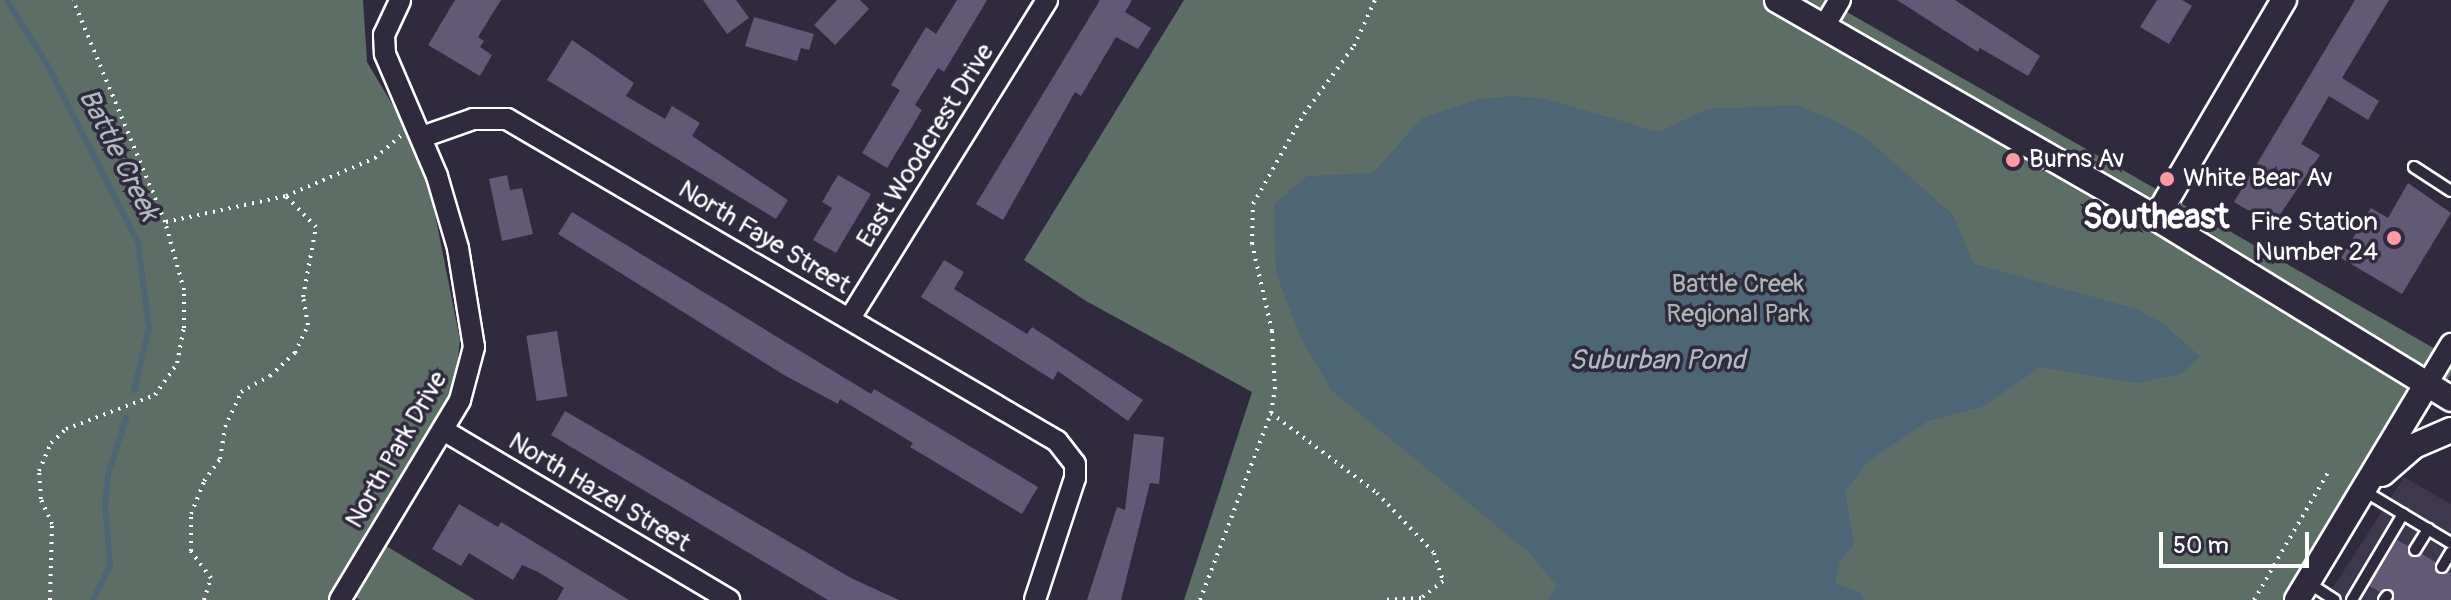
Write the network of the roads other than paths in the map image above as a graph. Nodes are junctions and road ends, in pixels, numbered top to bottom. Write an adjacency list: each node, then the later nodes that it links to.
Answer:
1 (400, 0): 7 (street, North Park Drive)
2 (1047, 0): 11 (street, East Woodcrest Drive)
3 (1777, 0): 6 (street)
4 (1840, 0): 6 (street)
5 (2284, 0): 10 (street)
6 (1823, 28): 10 (street)
7 (420, 133): 11 (street, North Faye Street); 15 (street, North Park Drive)
8 (2414, 167): 9 (lane)
9 (2451, 191)
10 (2156, 218): 13 (street)
11 (850, 318): 28 (street, North Faye Street)
12 (2451, 344): 13 (street)
13 (2427, 384): 14 (street); 19 (street)
14 (2451, 399)
15 (443, 430): 26 (street, North Park Drive); 27 (street, North Hazel Street)
16 (2451, 430): 17 (street)
17 (2366, 492): 18 (lane); 19 (street)
18 (2403, 514): 20 (lane); 30 (lane)
19 (2347, 515): 25 (street)
20 (2428, 529): 21 (lane); 22 (lane)
21 (2451, 543)
22 (2415, 550)
23 (2451, 552): 24 (lane)
24 (2442, 567)
25 (2302, 591): 29 (lane)
26 (340, 600)
27 (729, 600)
28 (1035, 600)
29 (2335, 600)
30 (2352, 600)

